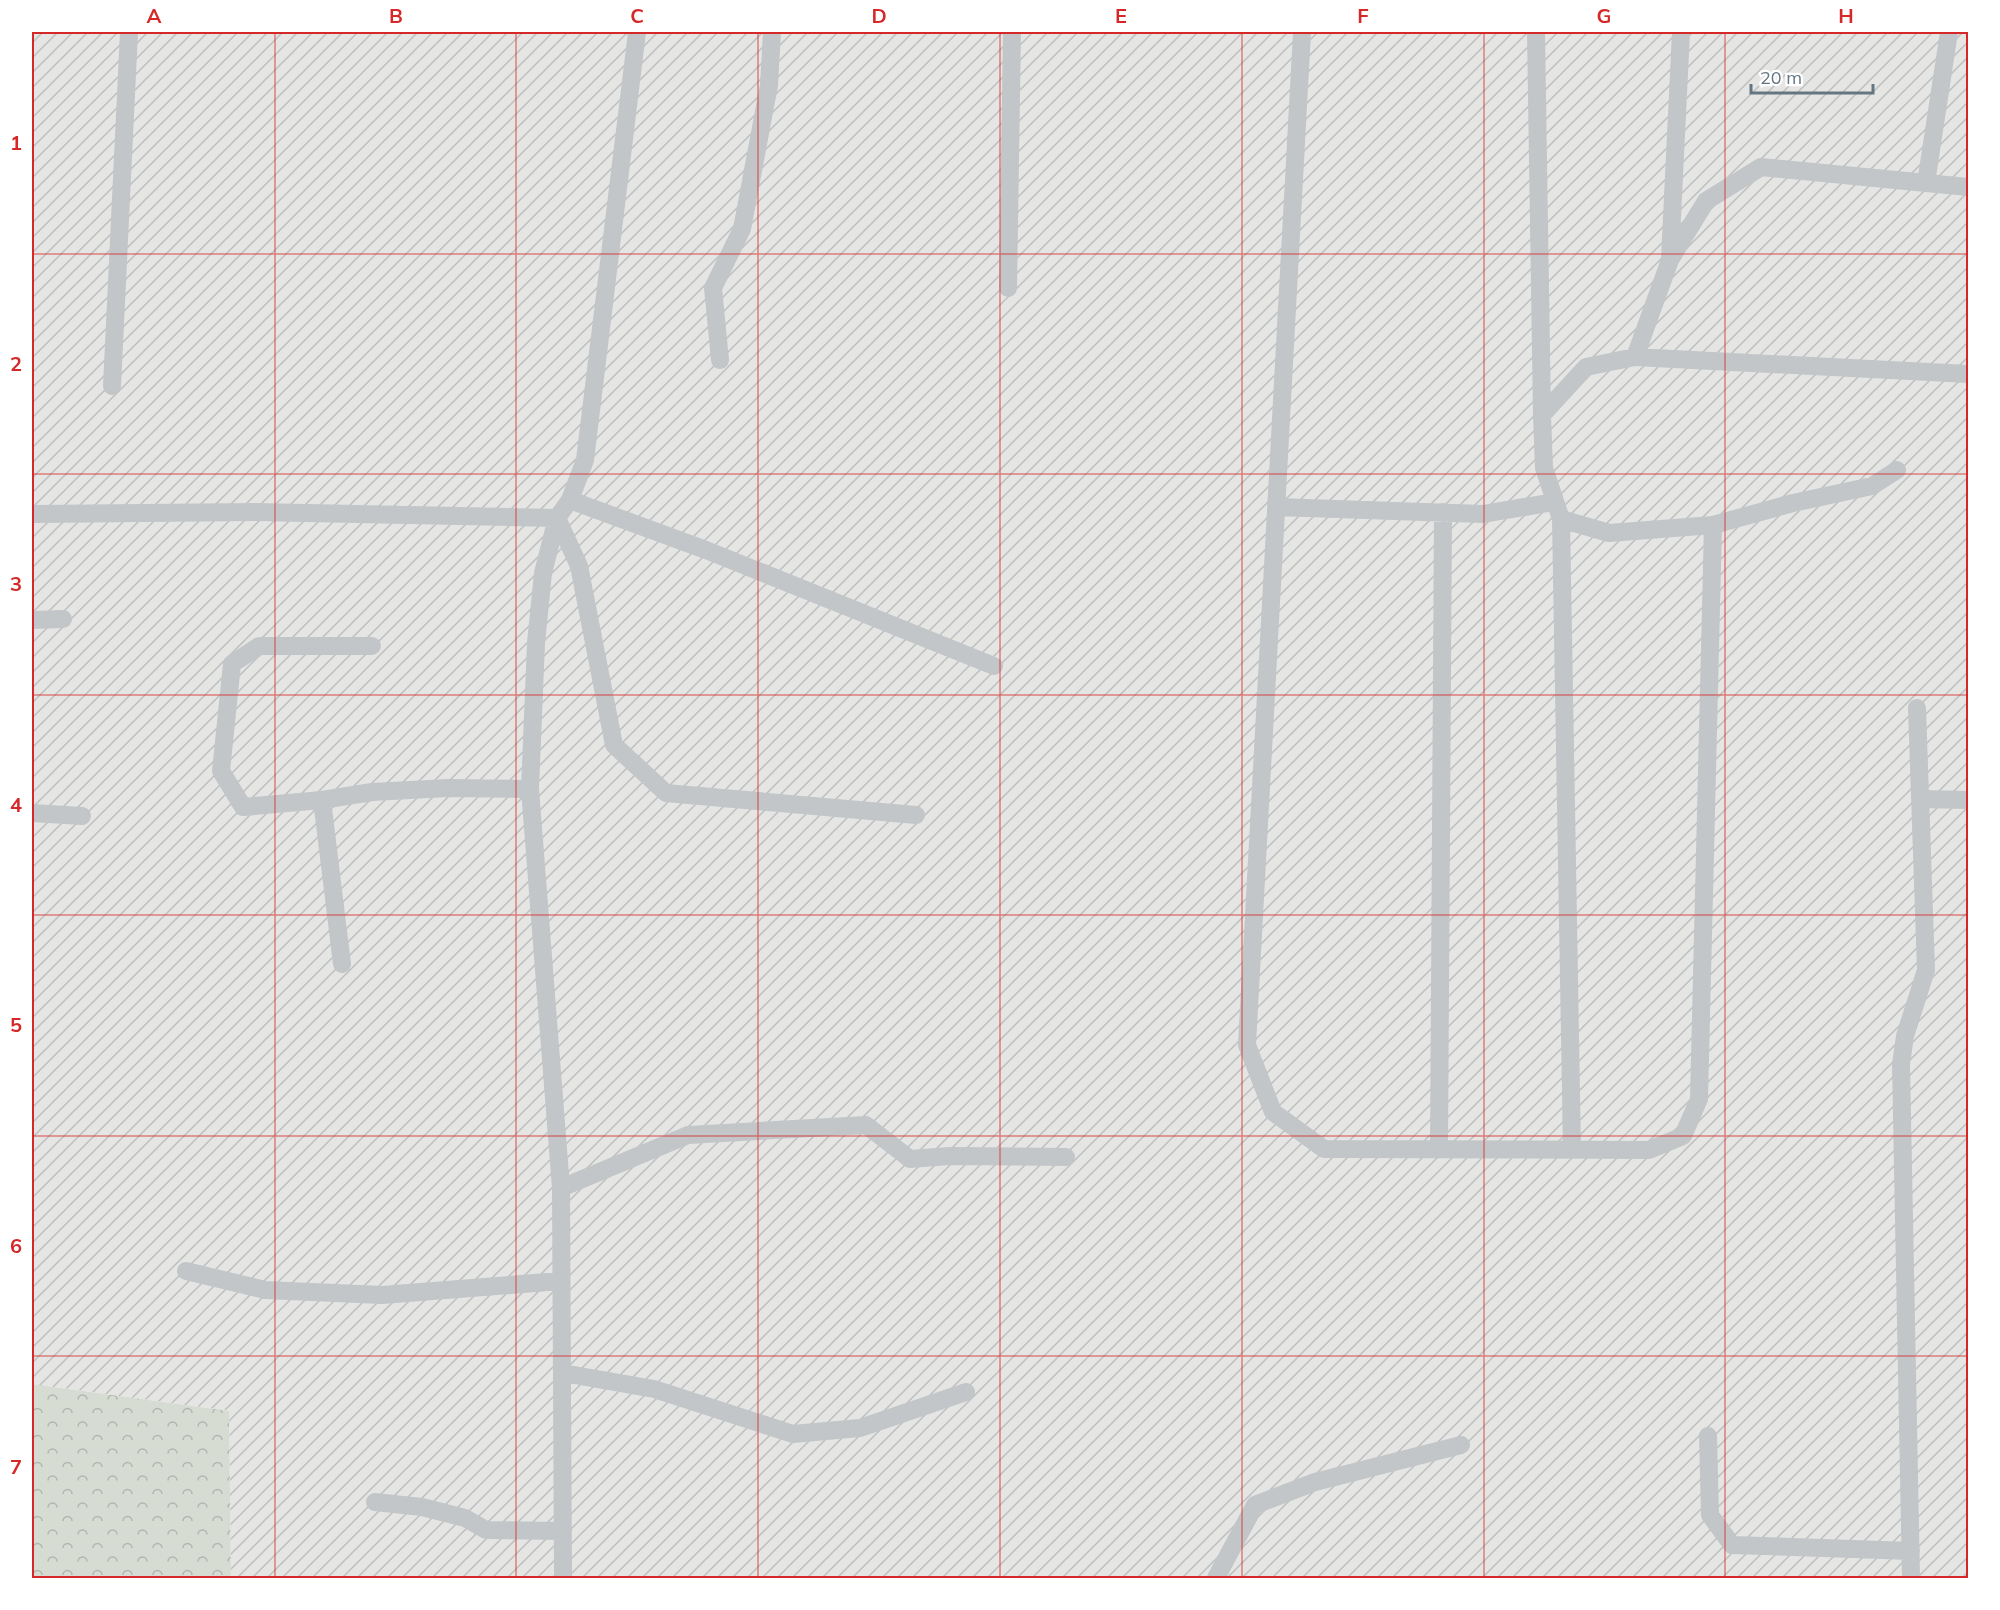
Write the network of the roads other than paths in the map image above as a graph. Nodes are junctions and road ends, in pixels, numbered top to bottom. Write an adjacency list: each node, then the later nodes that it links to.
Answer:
1 (129, 32): 16 (lane)
2 (637, 32): 19 (lane)
3 (772, 32): 14 (lane)
4 (1012, 32): 12 (lane)
5 (1302, 32): 21 (lane)
6 (1536, 32): 17 (lane)
7 (1681, 32): 11 (lane)
8 (1949, 32): 9 (lane)
9 (1926, 183): 10 (lane); 11 (lane)
10 (1968, 187)
11 (1670, 260): 13 (lane)
12 (1008, 288)
13 (1635, 357): 15 (lane); 17 (lane)
14 (720, 360)
15 (1968, 374)
16 (112, 386)
17 (1542, 415): 20 (lane)
18 (1897, 470): 26 (lane)
19 (570, 500): 24 (lane); 30 (lane)
20 (1554, 502): 22 (lane); 25 (lane)
21 (1276, 507): 22 (lane); 40 (lane)
22 (1443, 512): 40 (lane)
23 (32, 514): 24 (lane)
24 (557, 518): 32 (lane); 37 (lane)
25 (1561, 519): 26 (lane); 41 (lane)
26 (1713, 525): 41 (lane)
27 (63, 619): 28 (lane)
28 (32, 620)
29 (372, 646): 34 (lane)
30 (994, 666)
31 (1917, 708): 33 (lane)
32 (530, 789): 34 (lane); 43 (lane)
33 (1920, 799): 35 (lane); 52 (lane)
34 (322, 800): 39 (lane)
35 (1968, 800)
36 (32, 813): 38 (lane)
37 (916, 815)
38 (82, 816)
39 (342, 964)
40 (1439, 1149): 41 (lane)
41 (1572, 1150)
42 (1066, 1157): 43 (lane)
43 (561, 1188): 45 (lane)
44 (186, 1271): 45 (lane)
45 (561, 1281): 46 (lane)
46 (563, 1373): 47 (lane); 51 (lane)
47 (966, 1392)
48 (1708, 1436): 52 (lane)
49 (1461, 1446): 54 (lane)
50 (375, 1502): 51 (lane)
51 (563, 1531): 53 (lane)
52 (1911, 1551): 55 (lane)
53 (562, 1578)
54 (1216, 1578)
55 (1911, 1578)

